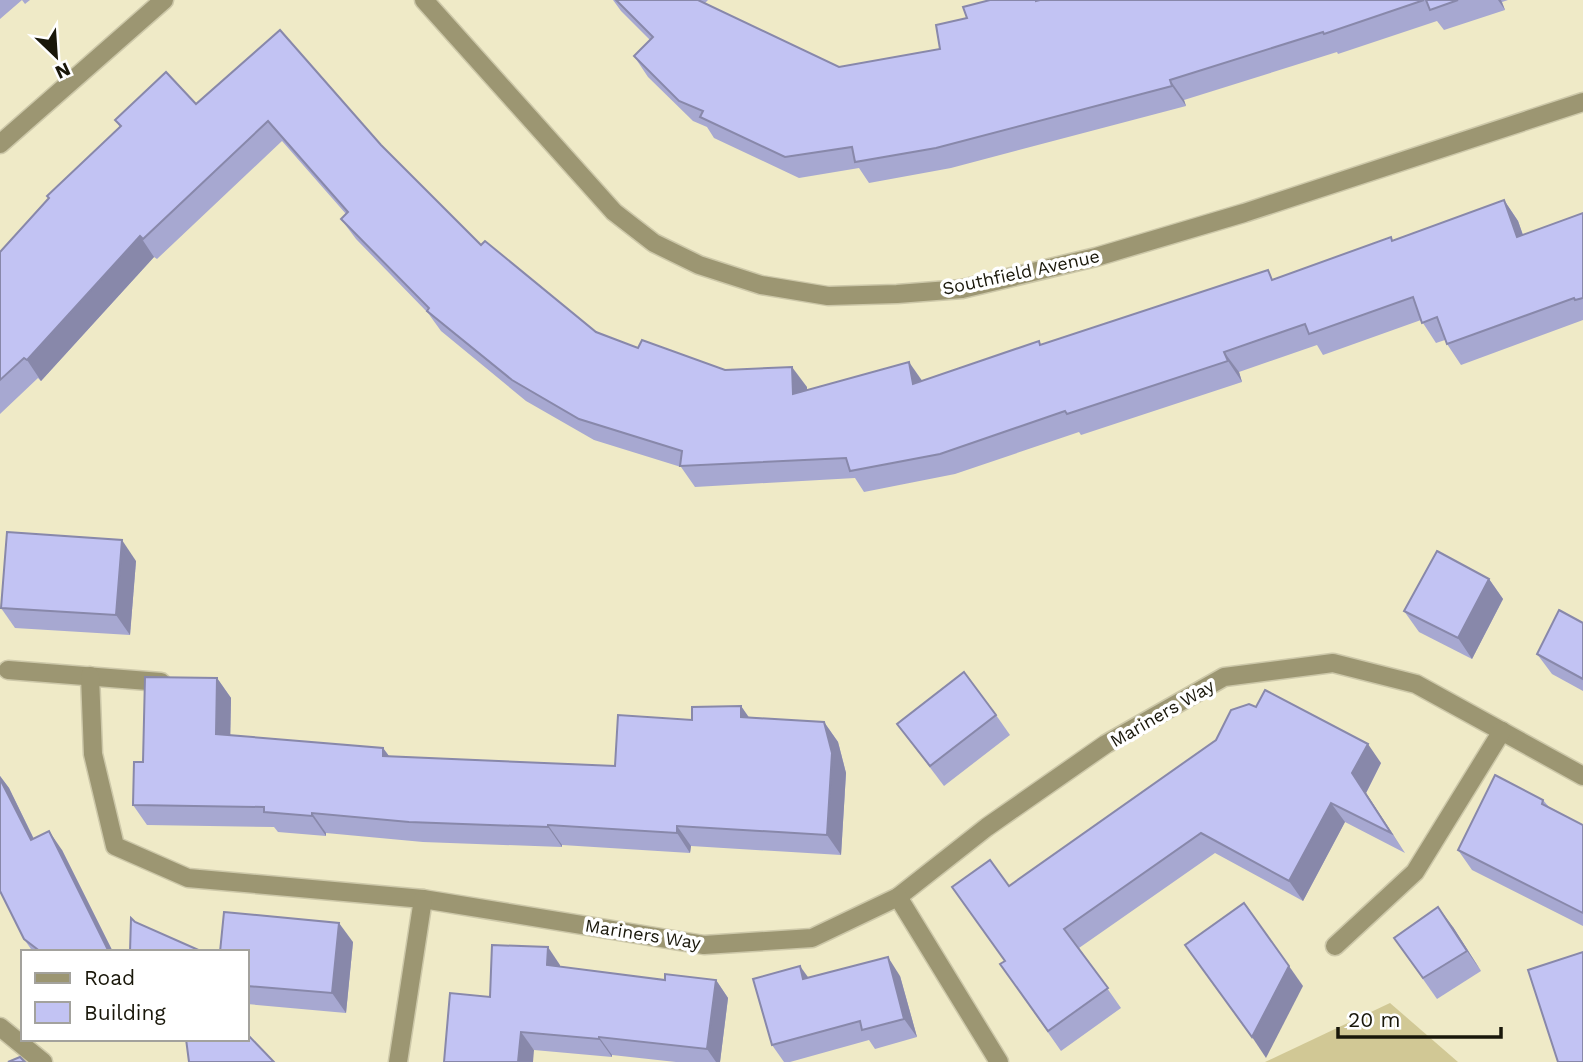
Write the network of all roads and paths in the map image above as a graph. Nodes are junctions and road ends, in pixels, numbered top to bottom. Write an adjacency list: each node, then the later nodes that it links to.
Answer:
1 (164, 0): 4 (street)
2 (424, 0): 3 (street, Southfield Avenue)
3 (1583, 102)
4 (0, 144)
5 (8, 670): 6 (street)
6 (90, 676): 7 (street); 11 (street, Mariners Way)
7 (161, 682)
8 (1502, 731): 9 (street, Mariners Way); 10 (street, Mariners Way); 12 (street)
9 (1583, 776)
10 (898, 897): 11 (street, Mariners Way); 16 (street)
11 (423, 899): 15 (street)
12 (1335, 946)
13 (0, 1027): 14 (street)
14 (43, 1062)
15 (398, 1062)
16 (999, 1062)

